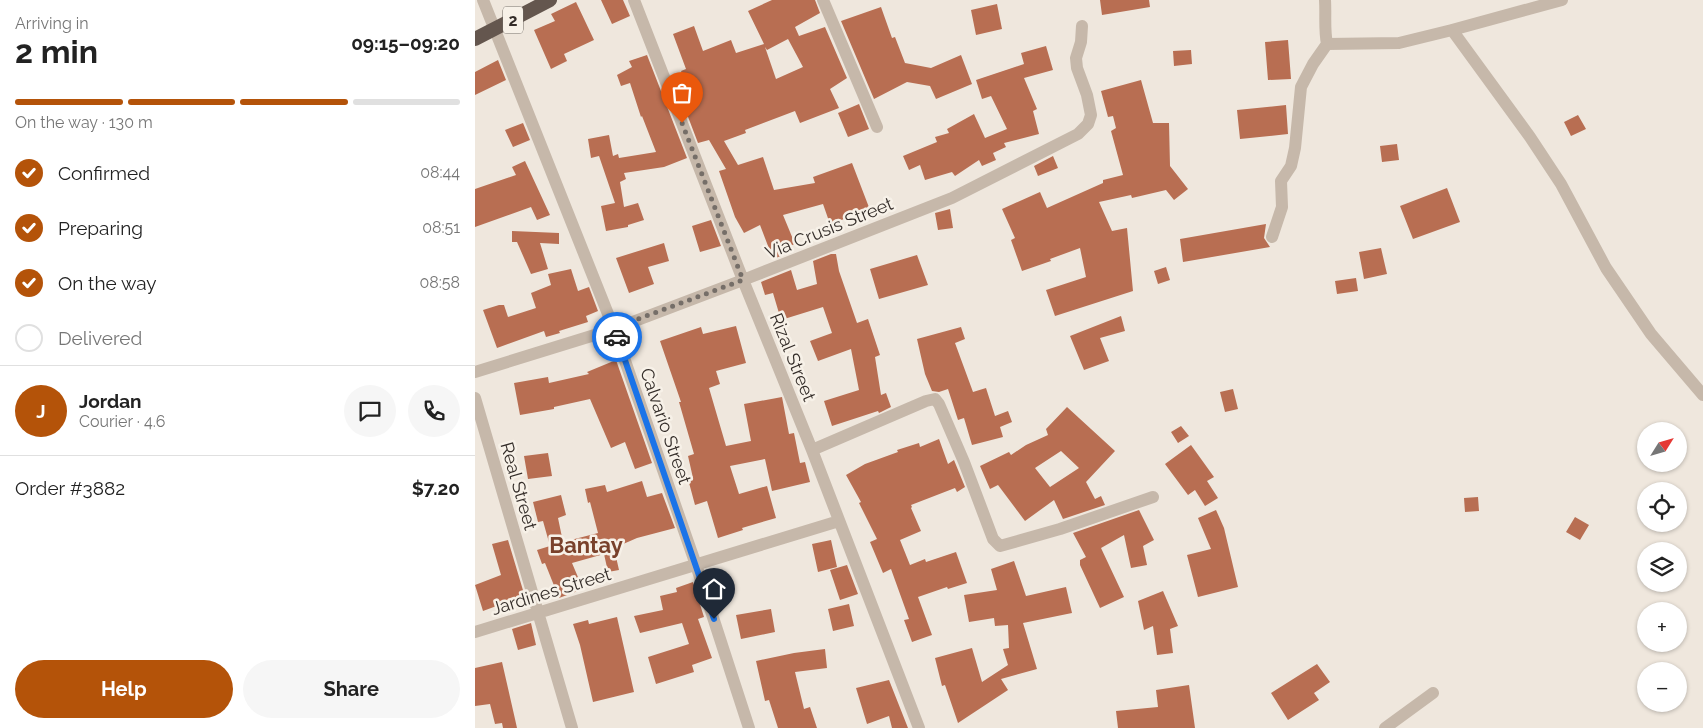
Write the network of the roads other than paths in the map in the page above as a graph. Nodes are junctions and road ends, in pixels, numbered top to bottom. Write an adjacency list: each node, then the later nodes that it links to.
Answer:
1 (483, 0): 8 (street, Calvario Street)
2 (550, 0): 8 (highway, 2)
3 (634, 0): 14 (street, Rizal Street)
4 (823, 0): 12 (street)
5 (1325, 0): 11 (street)
6 (1562, 0): 9 (street)
7 (1082, 26): 14 (street, Via Crusis Street)
8 (496, 30): 10 (highway, 2); 15 (street, Calvario Street)
9 (1452, 30): 11 (street); 17 (street)
10 (475, 40)
11 (1327, 44): 13 (street)
12 (877, 127)
13 (1272, 237)
14 (743, 280): 15 (street, Via Crusis Street); 19 (street, Rizal Street)
15 (614, 328): 16 (street, Via Crusis Street); 22 (street, Calvario Street)
16 (475, 372)
17 (1703, 395)
18 (475, 398): 23 (street, Real Street)
19 (812, 450): 20 (street); 21 (street, Rizal Street)
20 (1153, 497)
21 (839, 521): 22 (street, Jardines Street); 28 (street, Rizal Street)
22 (696, 565): 23 (street, Jardines Street); 27 (street, Calvario Street)
23 (538, 614): 24 (street, Jardines Street); 26 (street, Real Street)
24 (475, 632)
25 (1433, 693): 29 (street)
26 (572, 728)
27 (749, 728)
28 (919, 728)
29 (1385, 728)

